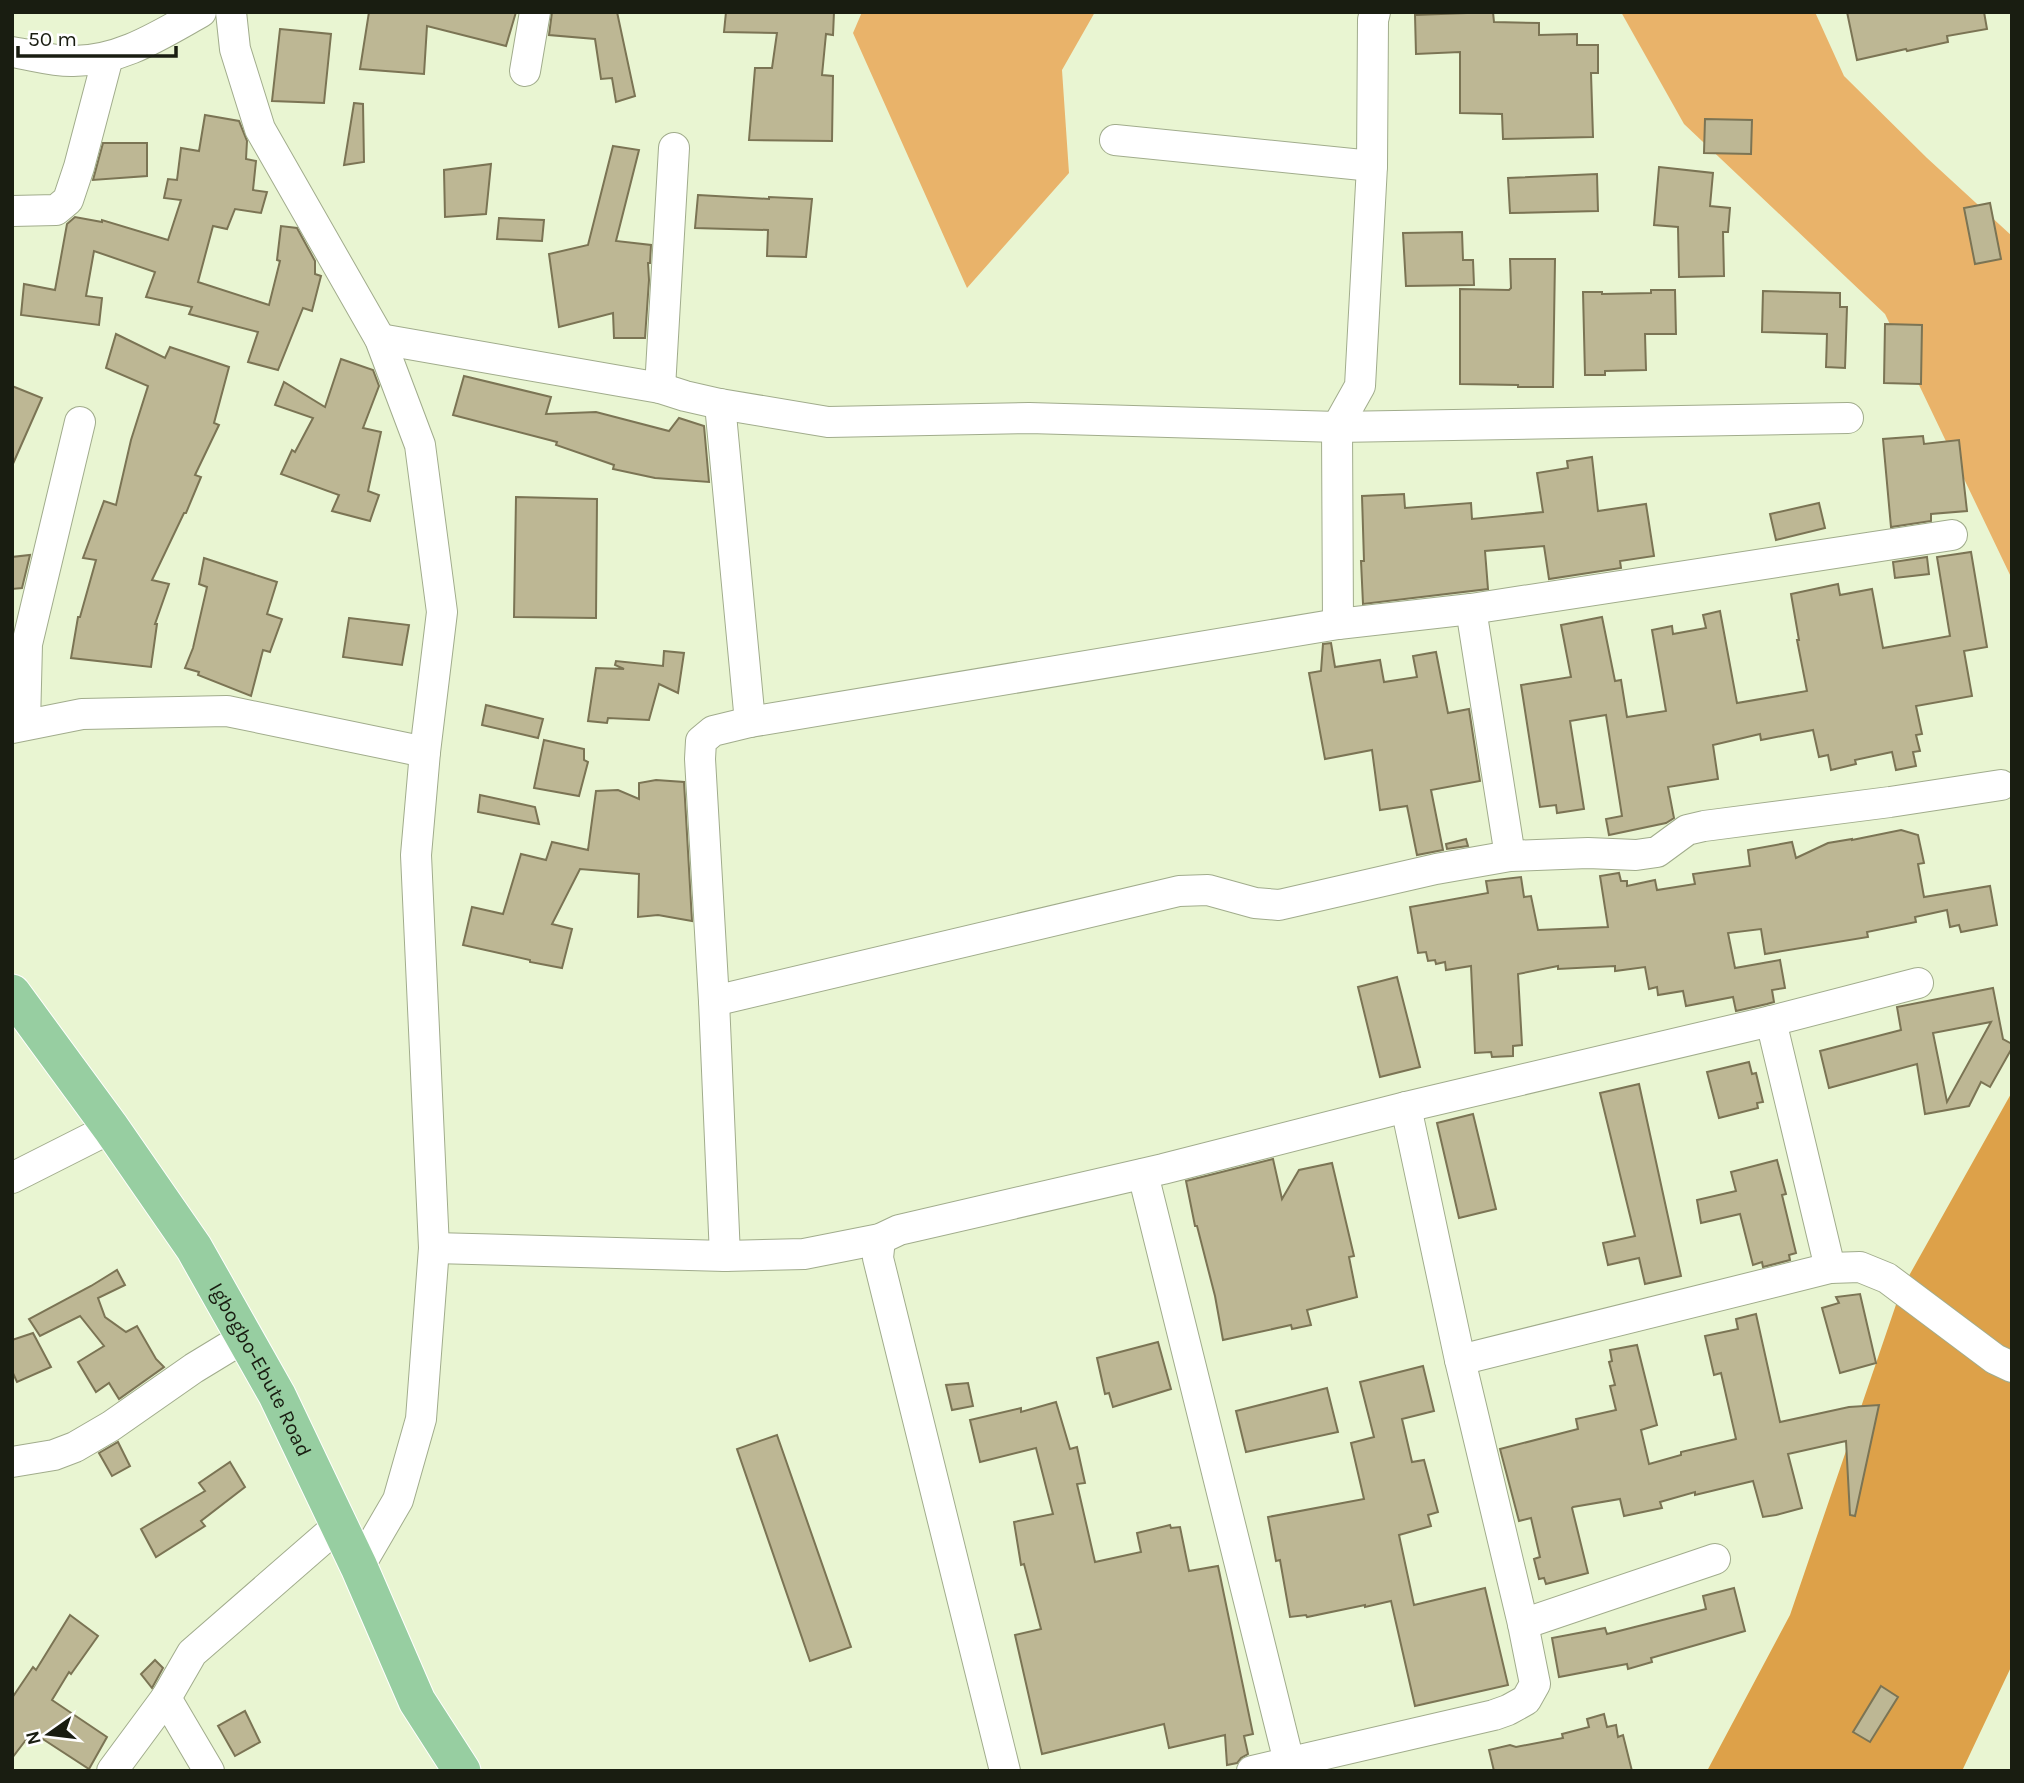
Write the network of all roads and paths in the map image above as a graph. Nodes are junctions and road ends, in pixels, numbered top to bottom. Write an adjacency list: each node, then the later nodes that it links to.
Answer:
1 (201, 12): 6 (street)
2 (231, 12): 12 (street)
3 (535, 12): 7 (street)
4 (1376, 12): 10 (street)
5 (12, 52): 6 (street)
6 (108, 57): 11 (street)
7 (526, 71)
8 (1115, 140): 10 (street)
9 (674, 148): 13 (street)
10 (1372, 166): 17 (street)
11 (12, 211)
12 (380, 339): 13 (street); 23 (street)
13 (660, 388): 14 (street)
14 (720, 404): 17 (street); 21 (street)
15 (1848, 418): 17 (street)
16 (80, 422): 22 (street)
17 (1337, 427): 20 (street)
18 (1952, 535): 19 (street)
19 (1471, 609): 20 (street); 25 (street)
20 (1338, 625): 21 (street)
21 (750, 722): 28 (street)
22 (19, 726): 23 (street)
23 (425, 752): 35 (street)
24 (2001, 785): 25 (street)
25 (1510, 856): 28 (street)
26 (1918, 983): 29 (street)
27 (12, 993): 31 (main road, Igbogbo-Ebute Road)
28 (715, 1001): 36 (street)
29 (1771, 1021): 30 (street); 37 (street)
30 (1406, 1107): 32 (street); 39 (street)
31 (111, 1128): 33 (street); 38 (main road, Igbogbo-Ebute Road)
32 (1143, 1174): 34 (street); 47 (street)
33 (12, 1178)
34 (880, 1239): 36 (street); 51 (street)
35 (434, 1248): 36 (street); 44 (street)
36 (724, 1256)
37 (1830, 1268): 39 (street); 40 (street)
38 (245, 1338): 41 (street); 42 (main road, Igbogbo-Ebute Road)
39 (1460, 1360): 45 (street)
40 (2012, 1367)
41 (14, 1455)
42 (340, 1525): 44 (main road, Igbogbo-Ebute Road); 46 (street)
43 (1714, 1559): 45 (street)
44 (359, 1567): 50 (main road, Igbogbo-Ebute Road)
45 (1523, 1624): 47 (street)
46 (166, 1698): 48 (street); 49 (street)
47 (1289, 1762): 52 (street)
48 (112, 1771)
49 (209, 1771)
50 (461, 1771)
51 (1005, 1771)
52 (1252, 1771)

